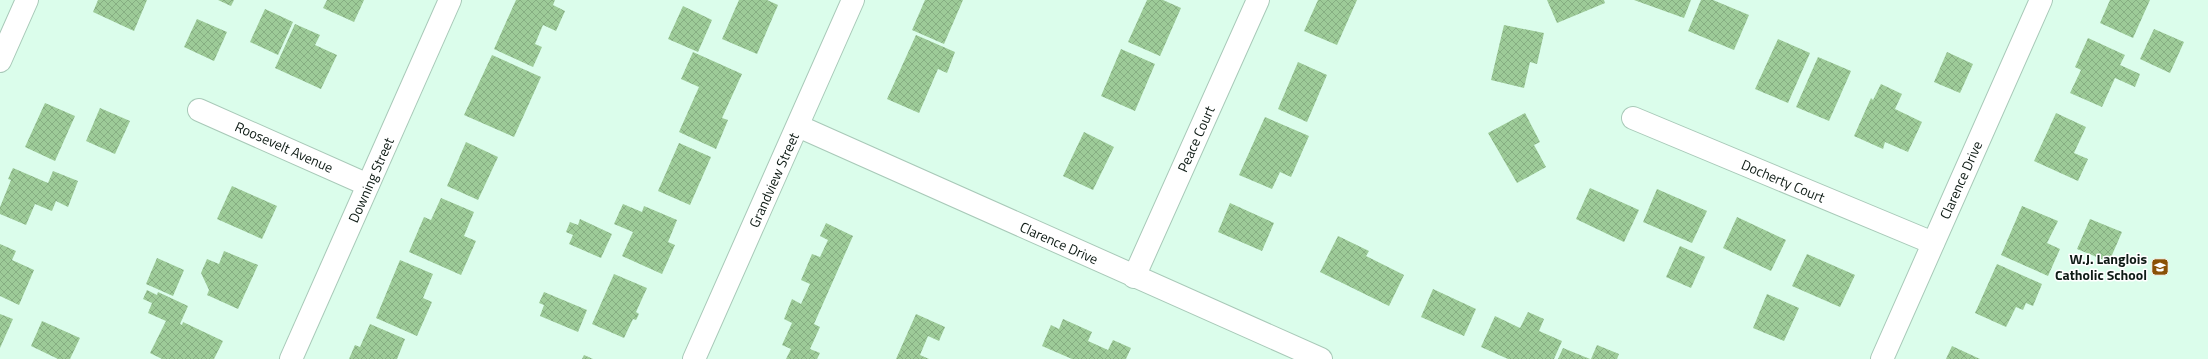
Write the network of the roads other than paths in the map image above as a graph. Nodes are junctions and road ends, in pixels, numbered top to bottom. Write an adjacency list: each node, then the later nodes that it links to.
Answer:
1 (27, 0): 6 (street)
2 (450, 0): 11 (street, Downing Street)
3 (853, 0): 10 (street, Grandview Street)
4 (1258, 0): 13 (street, Peace Court)
5 (2041, 0): 12 (street, Clarence Drive)
6 (6, 29): 7 (street)
7 (0, 61)
8 (199, 110): 11 (street, Roosevelt Avenue)
9 (1633, 118): 12 (street, Docherty Court)
10 (798, 126): 13 (street, Clarence Drive); 15 (street, Grandview Street)
11 (368, 185): 14 (street, Downing Street)
12 (1933, 244): 17 (street, Clarence Drive)
13 (1134, 277): 16 (street, Clarence Drive)
14 (291, 359)
15 (694, 359)
16 (1321, 359)
17 (1882, 359)

